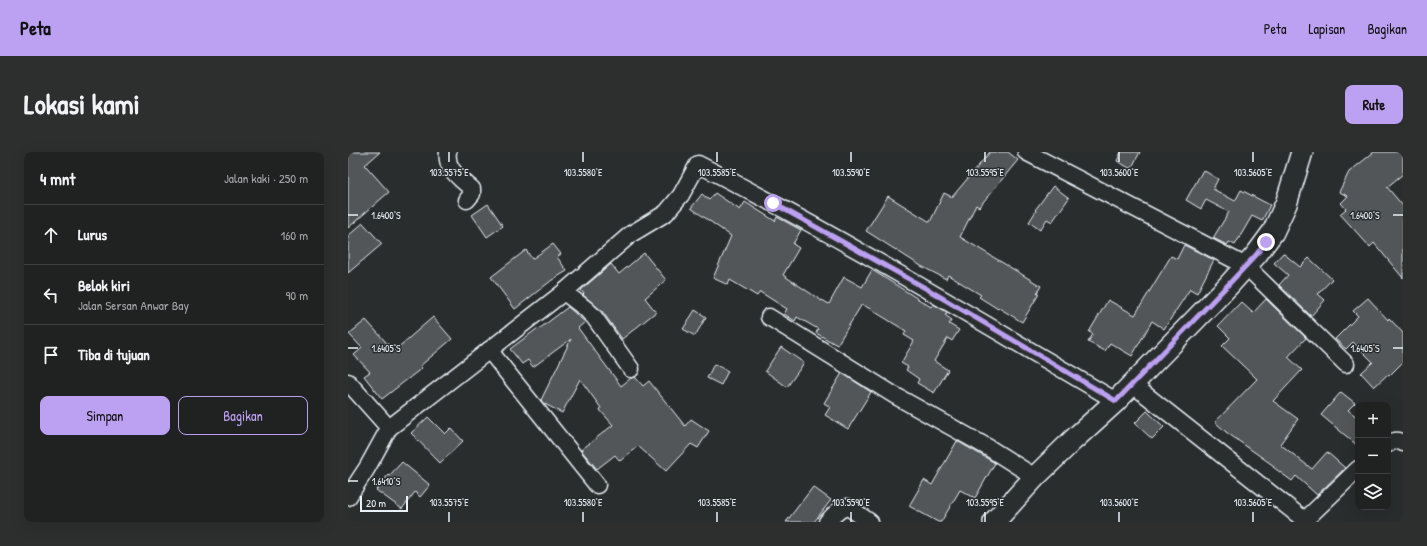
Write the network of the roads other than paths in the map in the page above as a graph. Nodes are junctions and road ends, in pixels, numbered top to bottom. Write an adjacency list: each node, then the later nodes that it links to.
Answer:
1 (448, 152): 4 (street)
2 (1026, 152): 5 (street)
3 (1302, 152): 5 (main road)
4 (467, 200)
5 (1246, 266): 9 (street); 12 (main road)
6 (564, 292): 8 (street); 10 (street); 13 (street)
7 (769, 317): 18 (street)
8 (489, 350): 14 (street); 19 (street)
9 (1346, 364)
10 (631, 368)
11 (348, 382): 14 (street)
12 (1132, 384): 13 (main road); 21 (street)
13 (1116, 401): 18 (main road)
14 (389, 428): 20 (street)
15 (1391, 443): 16 (street)
16 (1403, 443)
17 (1355, 472): 21 (street)
18 (1036, 477): 24 (main road)
19 (597, 485)
20 (348, 497)
21 (1306, 521)
22 (827, 522): 23 (street)
23 (870, 522)
24 (994, 522)

